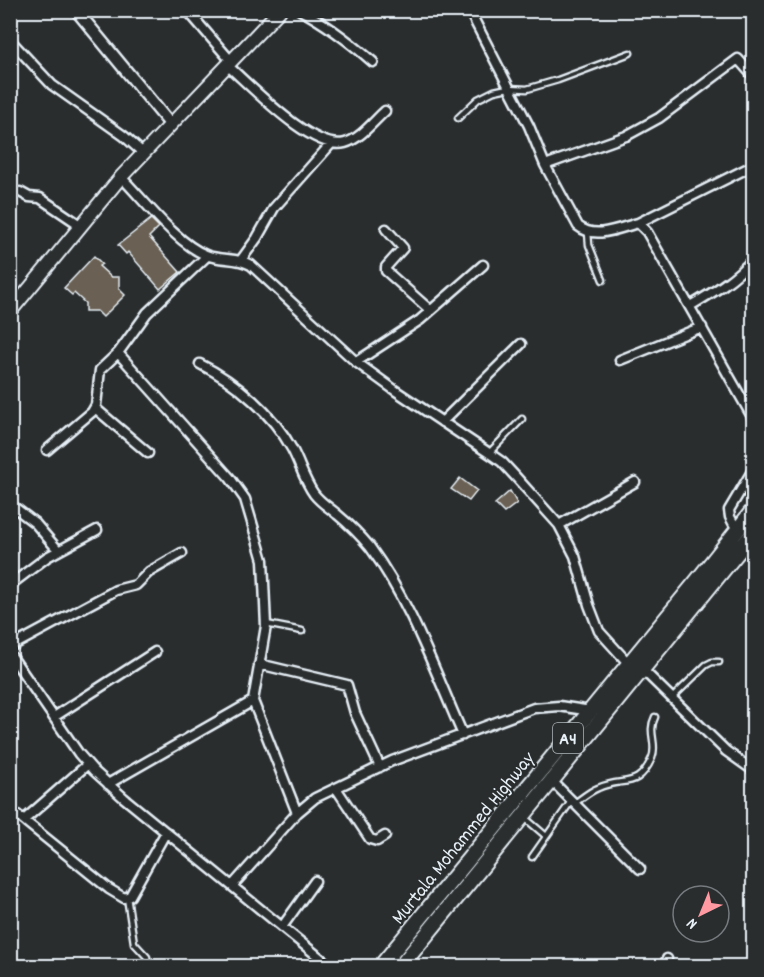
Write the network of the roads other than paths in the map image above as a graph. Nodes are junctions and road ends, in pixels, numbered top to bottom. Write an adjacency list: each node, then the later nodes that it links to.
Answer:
1 (76, 10): 14 (street)
2 (188, 10): 9 (street)
3 (300, 10): 8 (street)
4 (469, 10): 11 (street)
5 (279, 11): 9 (main road)
6 (10, 40): 16 (street)
7 (630, 53): 11 (lane)
8 (373, 62)
9 (229, 63): 14 (main road); 15 (street)
10 (753, 77): 17 (street)
11 (508, 88): 13 (lane); 17 (street)
12 (385, 111): 15 (street)
13 (458, 118)
14 (170, 124): 16 (main road)
15 (330, 144): 27 (street)
16 (143, 153): 19 (main road)
17 (545, 165): 24 (street)
18 (753, 165): 21 (street)
19 (122, 177): 22 (main road); 25 (street)
20 (20, 192): 22 (street)
21 (638, 223): 24 (street); 30 (street)
22 (80, 225): 32 (main road)
23 (386, 229): 31 (street)
24 (588, 232): 29 (lane)
25 (207, 256): 27 (street); 35 (street)
26 (753, 258): 30 (street)
27 (241, 260): 37 (street)
28 (483, 265): 31 (street)
29 (603, 280)
30 (690, 306): 33 (street)
31 (430, 310): 37 (street)
32 (10, 312)
33 (702, 327): 36 (street); 40 (street)
34 (521, 344): 42 (street)
35 (118, 353): 39 (street); 57 (street)
36 (620, 360)
37 (356, 362): 42 (street)
38 (200, 364): 70 (street)
39 (95, 408): 43 (street); 44 (street)
40 (753, 416)
41 (522, 419): 45 (lane)
42 (442, 422): 45 (street)
43 (47, 450)
44 (148, 453)
45 (489, 453): 50 (street)
46 (753, 468): 52 (street)
47 (634, 482): 50 (street)
48 (10, 504): 54 (street)
49 (753, 509): 52 (highway, Murtala Mohammed Highway / A4)
50 (559, 525): 64 (street)
51 (97, 530): 54 (street)
52 (737, 530): 64 (highway, Murtala Mohammed Highway / A4)
53 (753, 532): 64 (highway, Murtala Mohammed Highway / A4)
54 (58, 550): 56 (street)
55 (182, 553): 59 (street)
56 (10, 585)
57 (266, 624): 58 (lane); 63 (street)
58 (302, 631)
59 (10, 647)
60 (155, 652): 68 (street)
61 (10, 654): 68 (street)
62 (719, 662): 65 (lane)
63 (259, 664): 66 (street); 72 (street)
64 (636, 666): 65 (street); 67 (highway, Murtala Mohammed Highway / A4); 74 (highway, Murtala Mohammed Highway / A4)
65 (672, 698): 73 (street)
66 (253, 701): 75 (street); 79 (street)
67 (591, 711): 70 (street); 93 (highway, Murtala Mohammed Highway / A4)
68 (54, 717): 71 (street)
69 (655, 717): 77 (lane)
70 (463, 735): 72 (street)
71 (88, 764): 75 (street); 81 (street)
72 (381, 767): 76 (street)
73 (753, 771)
74 (552, 781): 77 (street); 80 (highway, Murtala Mohammed Highway / A4)
75 (108, 784): 82 (street)
76 (336, 788): 79 (street); 83 (street)
77 (573, 802): 84 (lane); 86 (street)
78 (10, 809): 81 (street)
79 (297, 813): 88 (street)
80 (523, 816): 84 (lane); 94 (highway, Murtala Mohammed Highway / A4)
81 (24, 820): 89 (street)
82 (166, 832): 88 (street); 89 (street)
83 (385, 836)
84 (546, 836): 85 (lane)
85 (532, 857)
86 (640, 869)
87 (315, 881): 90 (street)
88 (232, 886): 90 (street)
89 (128, 897): 91 (lane)
90 (282, 927): 92 (street)
91 (148, 966)
92 (330, 966)
93 (381, 966)
94 (401, 966)

